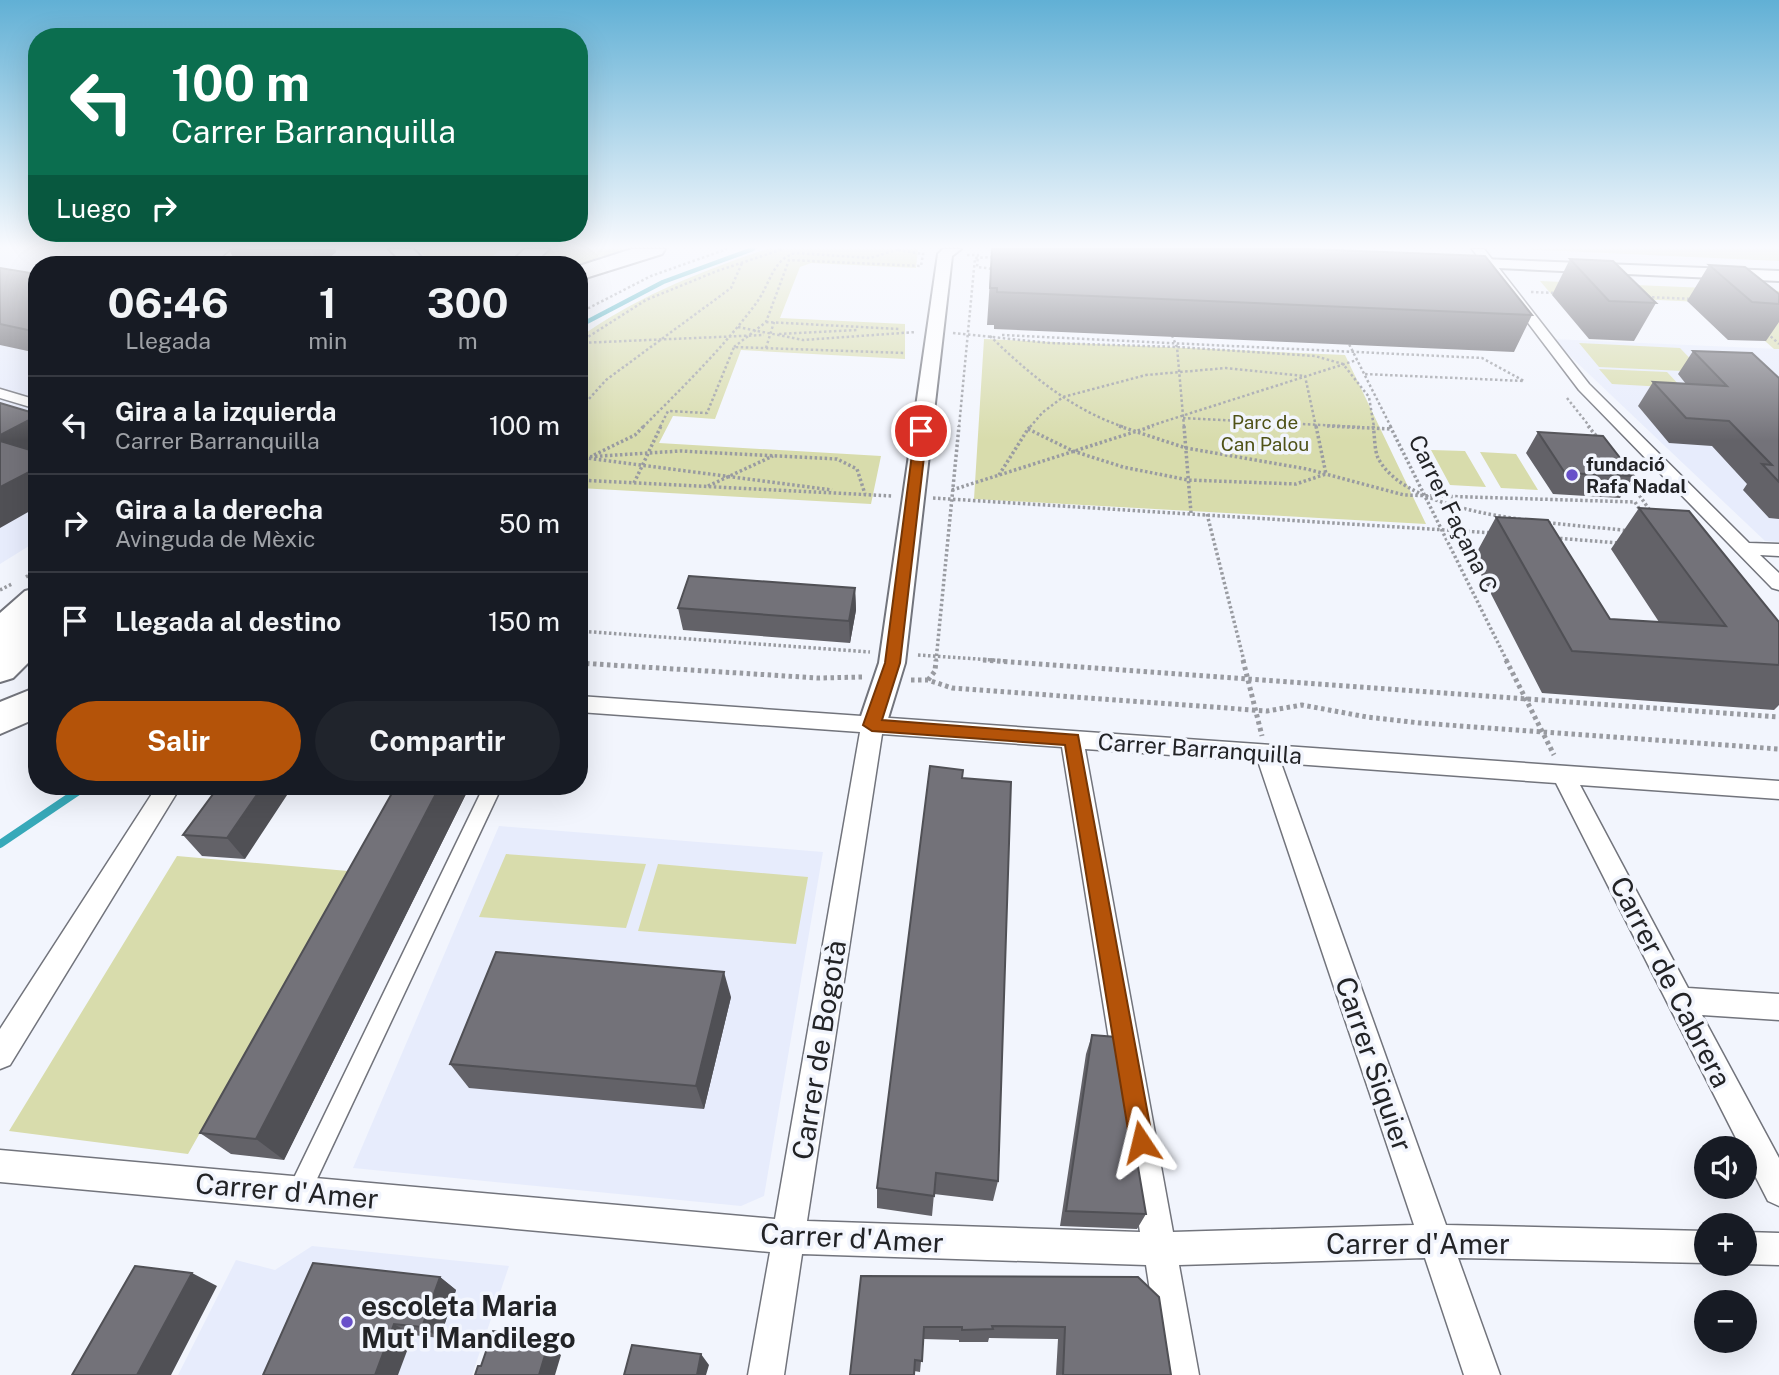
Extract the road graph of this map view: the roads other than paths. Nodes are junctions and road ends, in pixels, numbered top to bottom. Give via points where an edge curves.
1 (938, 313) edge
2 (1526, 313) edge
3 (0, 393) edge
4 (28, 402) edge
5 (1741, 548) junction
6 (1779, 550) edge
7 (1779, 584) edge
8 (28, 617) edge
9 (10, 653) edge
10 (28, 705) edge
11 (588, 705) edge
12 (0, 719) edge
13 (872, 725) junction
14 (1072, 740) junction
15 (1266, 753) junction
16 (1563, 775) junction
17 (1779, 790) edge
18 (163, 795) edge
19 (488, 795) edge
20 (1680, 1000) junction
21 (1779, 1007) edge
22 (0, 1055) edge
23 (0, 1166) edge
24 (1779, 1190) edge
25 (299, 1192) junction
26 (789, 1237) junction
27 (1435, 1241) junction
28 (1694, 1247) edge
29 (1757, 1248) edge
30 (1160, 1249) junction
31 (1779, 1249) edge
32 (766, 1375) edge
33 (1181, 1375) edge
34 (1482, 1375) edge

1 - 13 street via 893,653
2 - 5 street via 1584,387
3 - 4 street
5 - 6 street
5 - 7 street
8 - 9 highway
10 - 12 highway
11 - 13 street, Carrer Barranquilla
13 - 14 street, Carrer Barranquilla
13 - 26 street, Carrer de Bogotà
14 - 15 street, Carrer Barranquilla
14 - 30 street
15 - 16 street, Carrer Barranquilla
15 - 27 street, Carrer Siquier
16 - 17 street, Carrer Barranquilla
16 - 20 street, Carrer de Cabrera
18 - 22 street
19 - 25 street
20 - 21 street
20 - 24 street, Carrer de Cabrera
23 - 25 street, Carrer d'Amer
25 - 26 street, Carrer d'Amer
26 - 30 street, Carrer d'Amer
26 - 32 street, Carrer de Bogotà
27 - 28 street, Carrer d'Amer
27 - 30 street, Carrer d'Amer
27 - 34 street, Carrer Siquier
29 - 31 street
30 - 33 street

